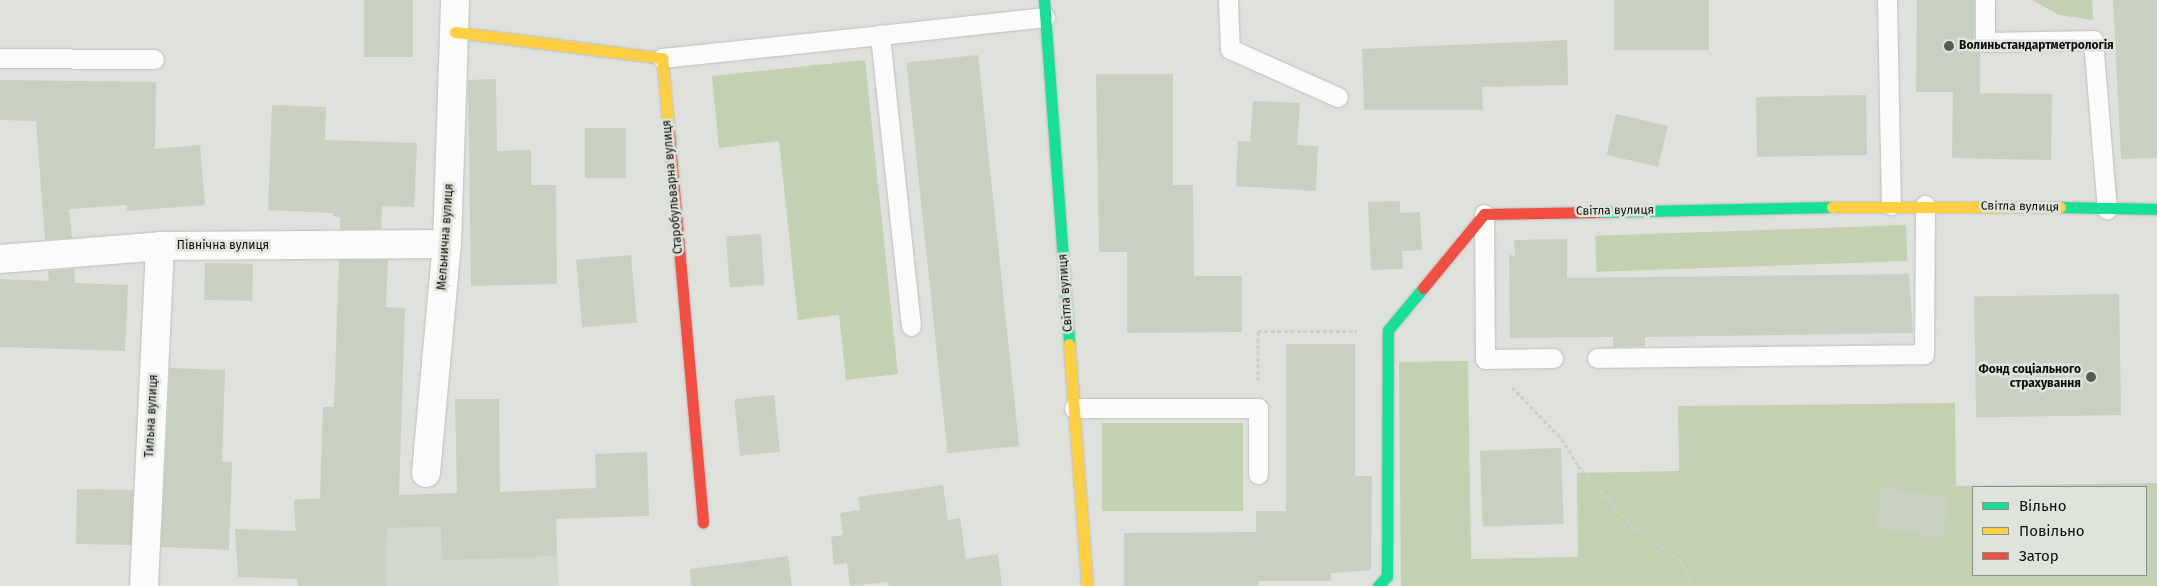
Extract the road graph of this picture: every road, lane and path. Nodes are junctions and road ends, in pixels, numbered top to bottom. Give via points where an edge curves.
1 (456, 0) edge
2 (1228, 0) edge
3 (1887, 0) edge
4 (1985, 0) edge
5 (1044, 8) edge
6 (455, 32) junction
7 (880, 36) junction
8 (0, 58) edge
9 (662, 58) junction
10 (154, 59) dead end
11 (1338, 97) dead end
12 (1891, 205) junction
13 (1925, 205) junction
14 (2108, 209) junction
15 (2157, 209) edge
16 (1484, 214) junction
17 (447, 244) junction
18 (160, 246) junction
19 (0, 258) edge
20 (911, 326) dead end
21 (1332, 331) dead end
22 (1553, 358) dead end
23 (1597, 358) dead end
24 (1485, 359) junction
25 (1074, 408) junction
26 (1258, 408) junction
27 (426, 473) dead end
28 (1258, 474) dead end
29 (703, 523) dead end
30 (144, 586) edge
31 (1087, 586) edge
32 (1378, 586) edge
33 (1694, 586) edge

1 - 6 street, Мельнична вулиця
2 - 11 lane via 1230,49
3 - 12 lane
4 - 14 lane via 1985,42 2093,40
5 - 7 lane
5 - 25 street, Світла вулиця
6 - 9 street
6 - 17 street, Мельнична вулиця
7 - 9 lane
7 - 20 lane
8 - 10 lane
9 - 29 street, Старобульварна вулиця
12 - 13 street, Світла вулиця
12 - 16 street, Світла вулиця
13 - 14 street, Світла вулиця
13 - 23 lane via 1924,354
14 - 15 street, Світла вулиця
16 - 24 lane
16 - 32 street via 1388,330 1387,576
17 - 18 street, Північна вулиця
17 - 27 street, Мельнична вулиця
18 - 19 street, Північна вулиця
18 - 30 street, Тильна вулиця
21 - 26 path via 1258,331
22 - 24 lane
24 - 33 path via 1562,439 1578,466 1630,524 1679,559
25 - 26 lane
25 - 31 street, Світла вулиця
26 - 28 lane

